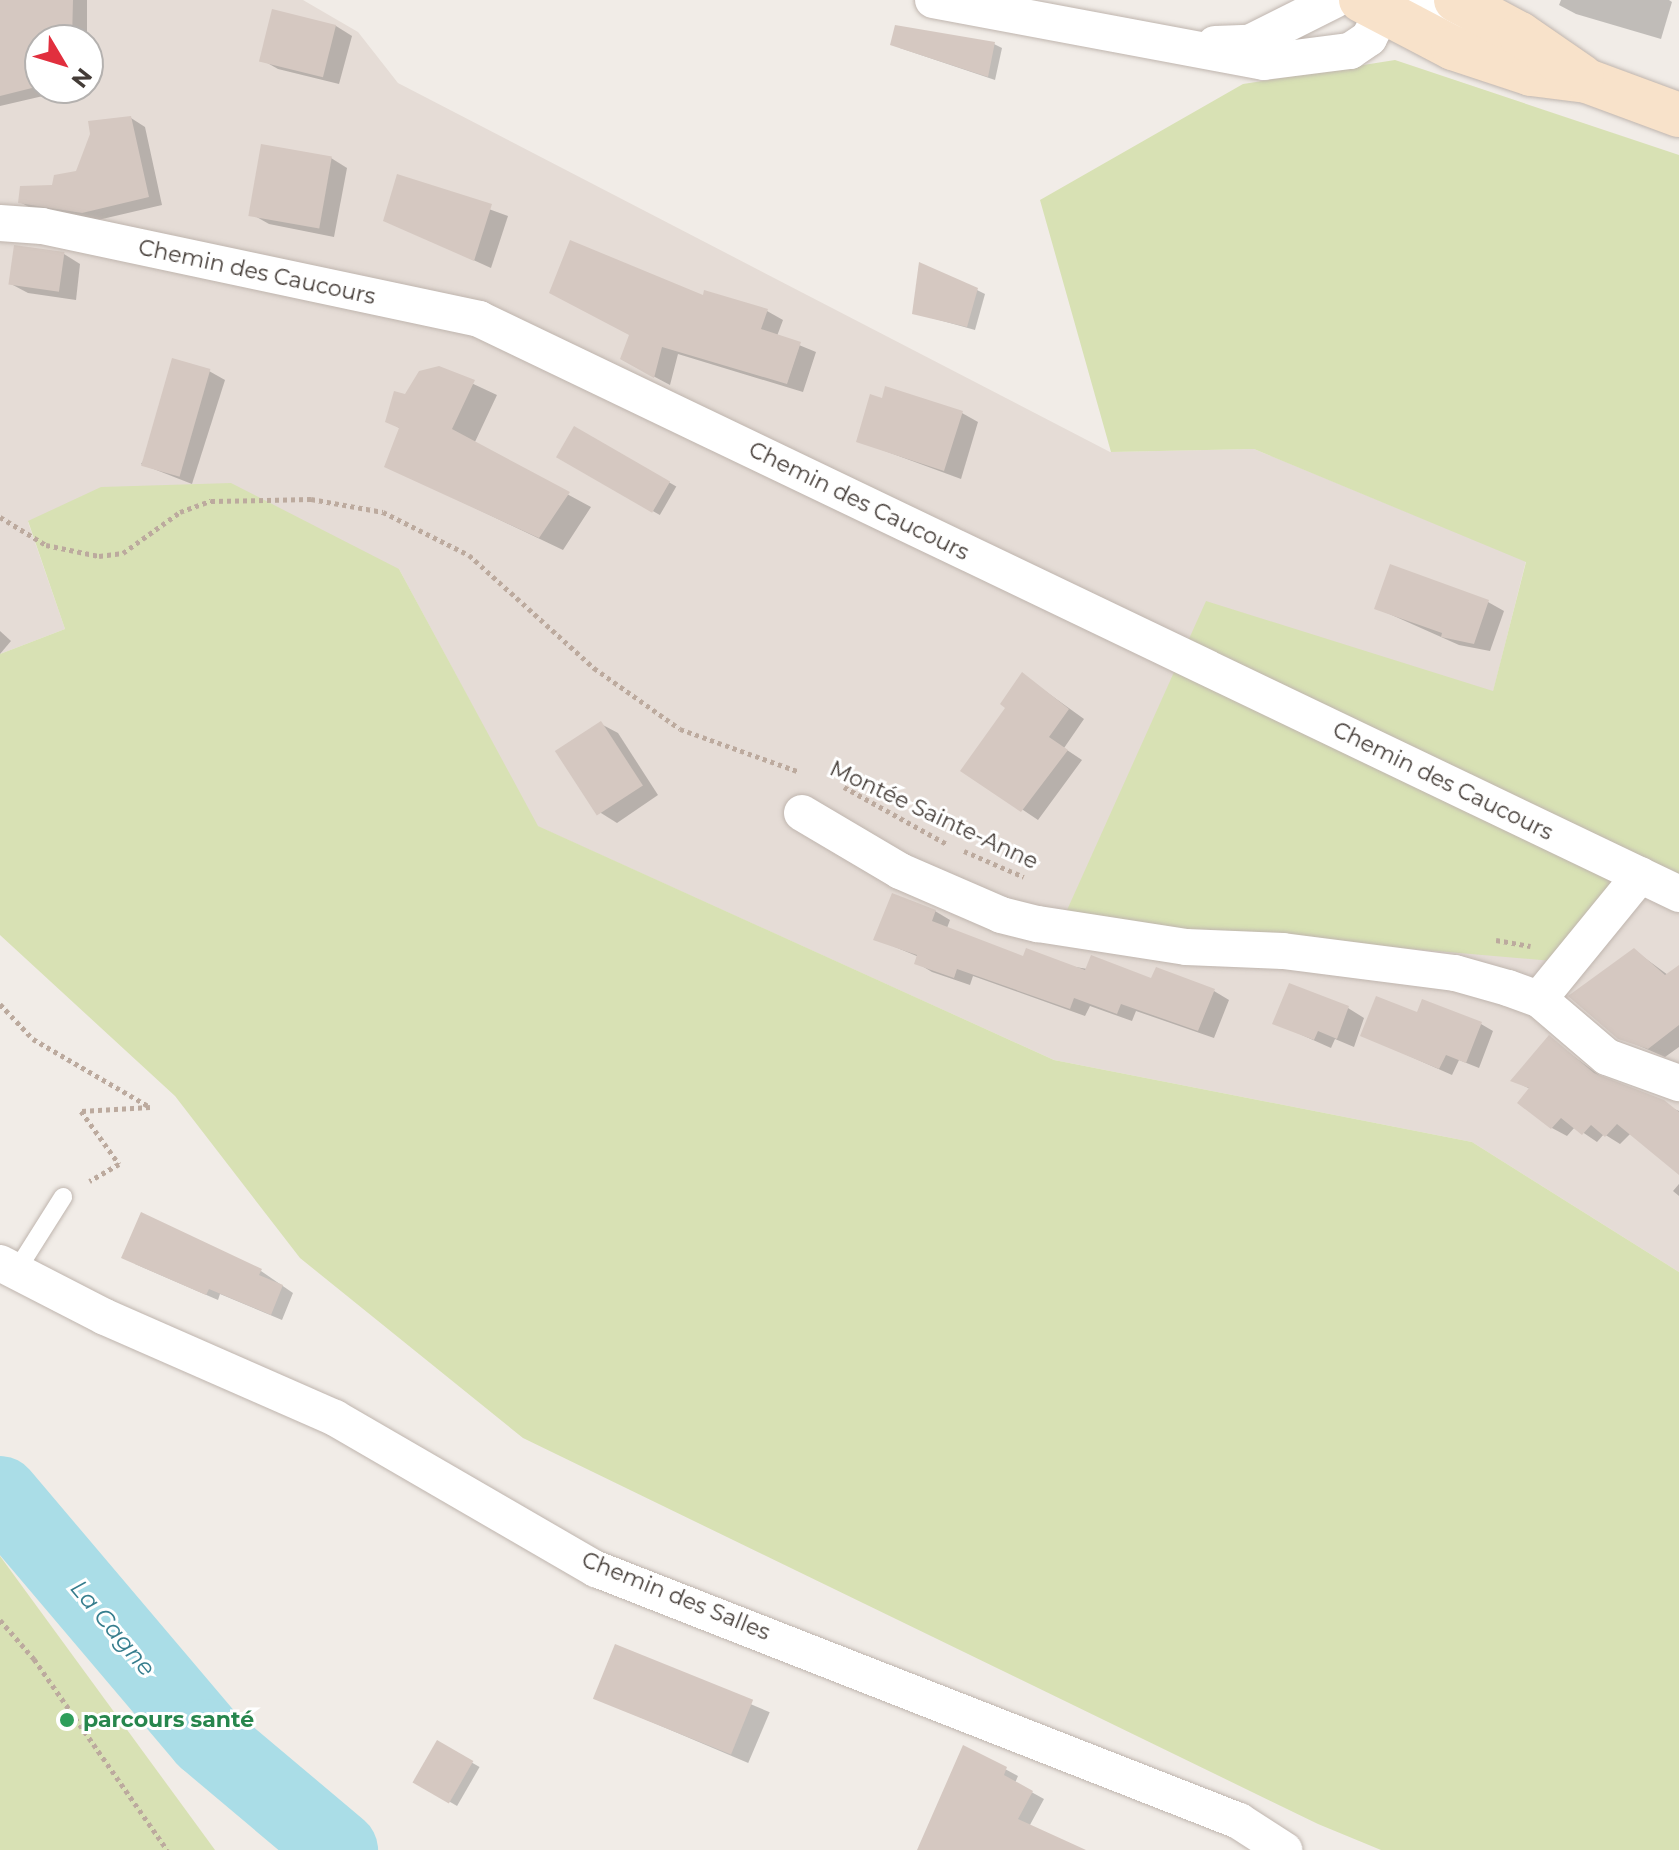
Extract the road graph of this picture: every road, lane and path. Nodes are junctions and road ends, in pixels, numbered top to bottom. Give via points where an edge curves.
1 (933, 0) edge
2 (1335, 0) edge
3 (1456, 0) edge
4 (1380, 3) edge
5 (1190, 46) junction
6 (1526, 54) junction
7 (1679, 115) edge
8 (0, 223) edge
9 (0, 517) edge
10 (809, 775) dead end
11 (838, 785) dead end
12 (802, 813) dead end
13 (1640, 875) junction
14 (1032, 880) dead end
15 (1679, 894) edge
16 (1481, 939) dead end
17 (1573, 956) junction
18 (1539, 999) junction
19 (0, 1004) edge
20 (1679, 1083) edge
21 (63, 1197) joint
22 (8, 1268) edge
23 (0, 1620) edge
24 (167, 1850) edge
25 (1284, 1850) edge

1 - 5 street
2 - 5 street via 1249,43
3 - 6 main road
4 - 5 street via 1369,38 1350,51 1264,62
4 - 6 main road via 1453,48
6 - 7 main road
8 - 13 street, Chemin des Caucours via 42,226 479,319
9 - 10 path, Montée Sainte-Anne via 46,545 99,556 123,553 180,512 211,501 311,499 383,512 469,555 594,668 680,729
11 - 14 path, Montée Sainte-Anne via 953,847
12 - 18 street via 900,871 1026,921 1143,942 1283,951 1455,973
13 - 15 street, Chemin des Caucours
13 - 17 street
16 - 17 path
17 - 18 street
18 - 20 street via 1607,1057
19 - 21 path via 33,1039 150,1107 81,1111 119,1164
21 - 22 lane
22 - 25 street, Chemin des Salles via 335,1418 596,1569 1239,1821
23 - 24 path via 34,1659

